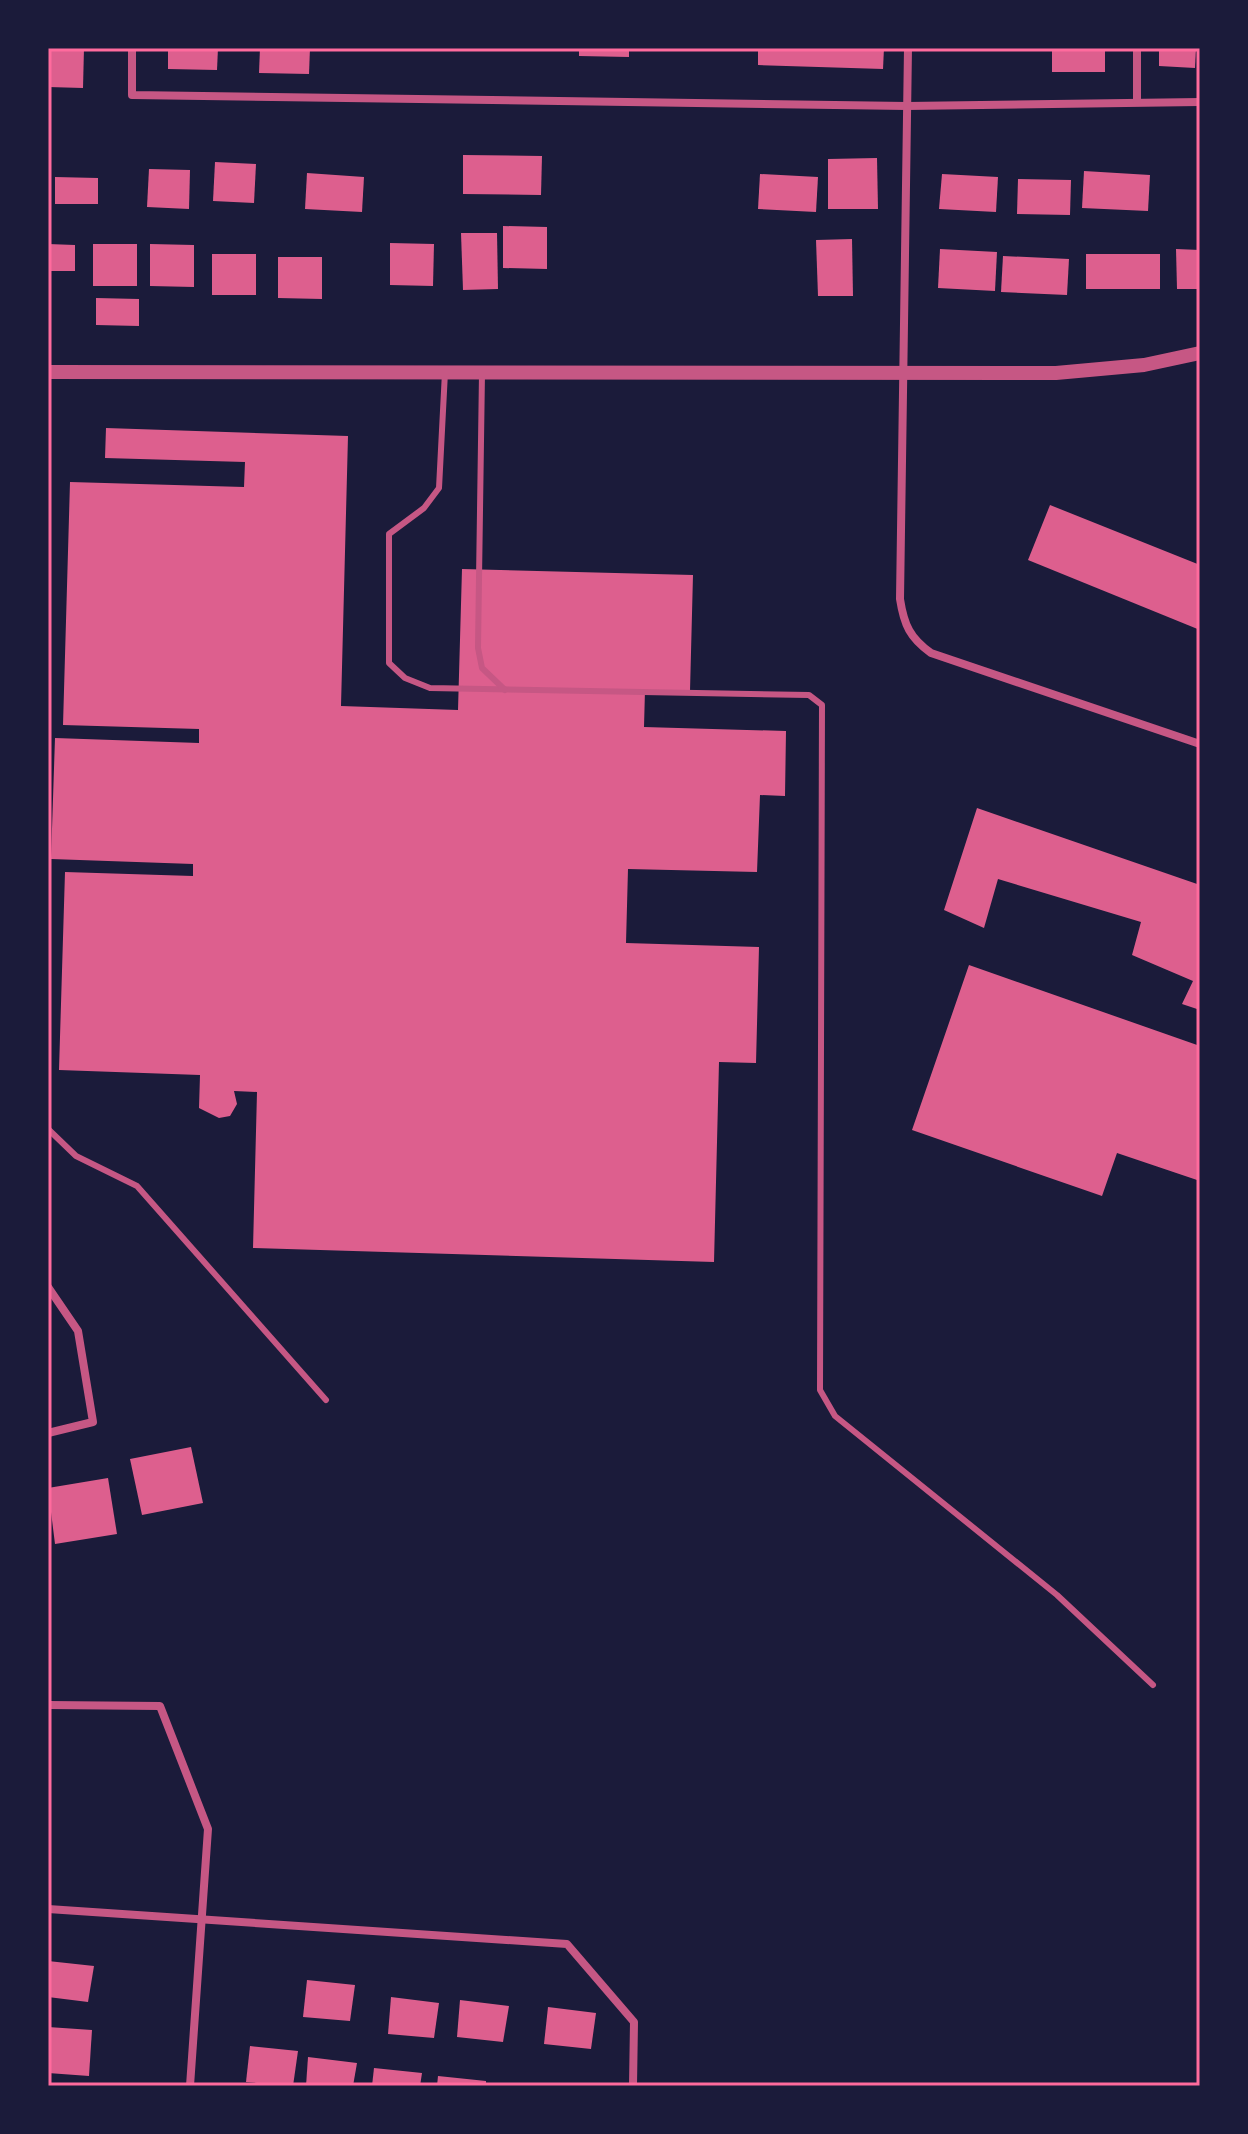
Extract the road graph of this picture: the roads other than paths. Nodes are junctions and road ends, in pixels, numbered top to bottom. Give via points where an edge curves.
1 (132, 48) edge
2 (908, 48) edge
3 (1137, 48) edge
4 (1137, 101) junction
5 (1200, 102) edge
6 (907, 106) junction
7 (1200, 353) edge
8 (902, 371) junction
9 (48, 372) edge
10 (445, 372) junction
11 (482, 373) junction
12 (505, 690) junction
13 (1200, 744) edge
14 (48, 1129) edge
15 (48, 1287) edge
16 (326, 1400) dead end
17 (48, 1433) edge
18 (1153, 1685) dead end
19 (48, 1705) edge
20 (48, 1909) edge
21 (202, 1920) junction
22 (190, 2086) edge
23 (633, 2086) edge

1 - 6 street via 132,95
2 - 6 street
3 - 4 street
4 - 5 street
4 - 6 street
6 - 8 street
7 - 8 street via 1144,365 1056,373
8 - 11 street
8 - 13 street via 900,599 904,623 915,641 931,653
9 - 10 street
10 - 11 street
10 - 12 lane via 439,488 424,508 389,534 389,663 405,678 430,688
11 - 12 lane via 478,648 482,668
12 - 18 lane via 809,695 822,705 820,1390 835,1416 1057,1595
14 - 16 lane via 76,1156 137,1186
15 - 17 street via 78,1331 93,1422
19 - 21 street via 160,1706 208,1829
20 - 21 street
21 - 22 street
21 - 23 street via 567,1944 634,2022

